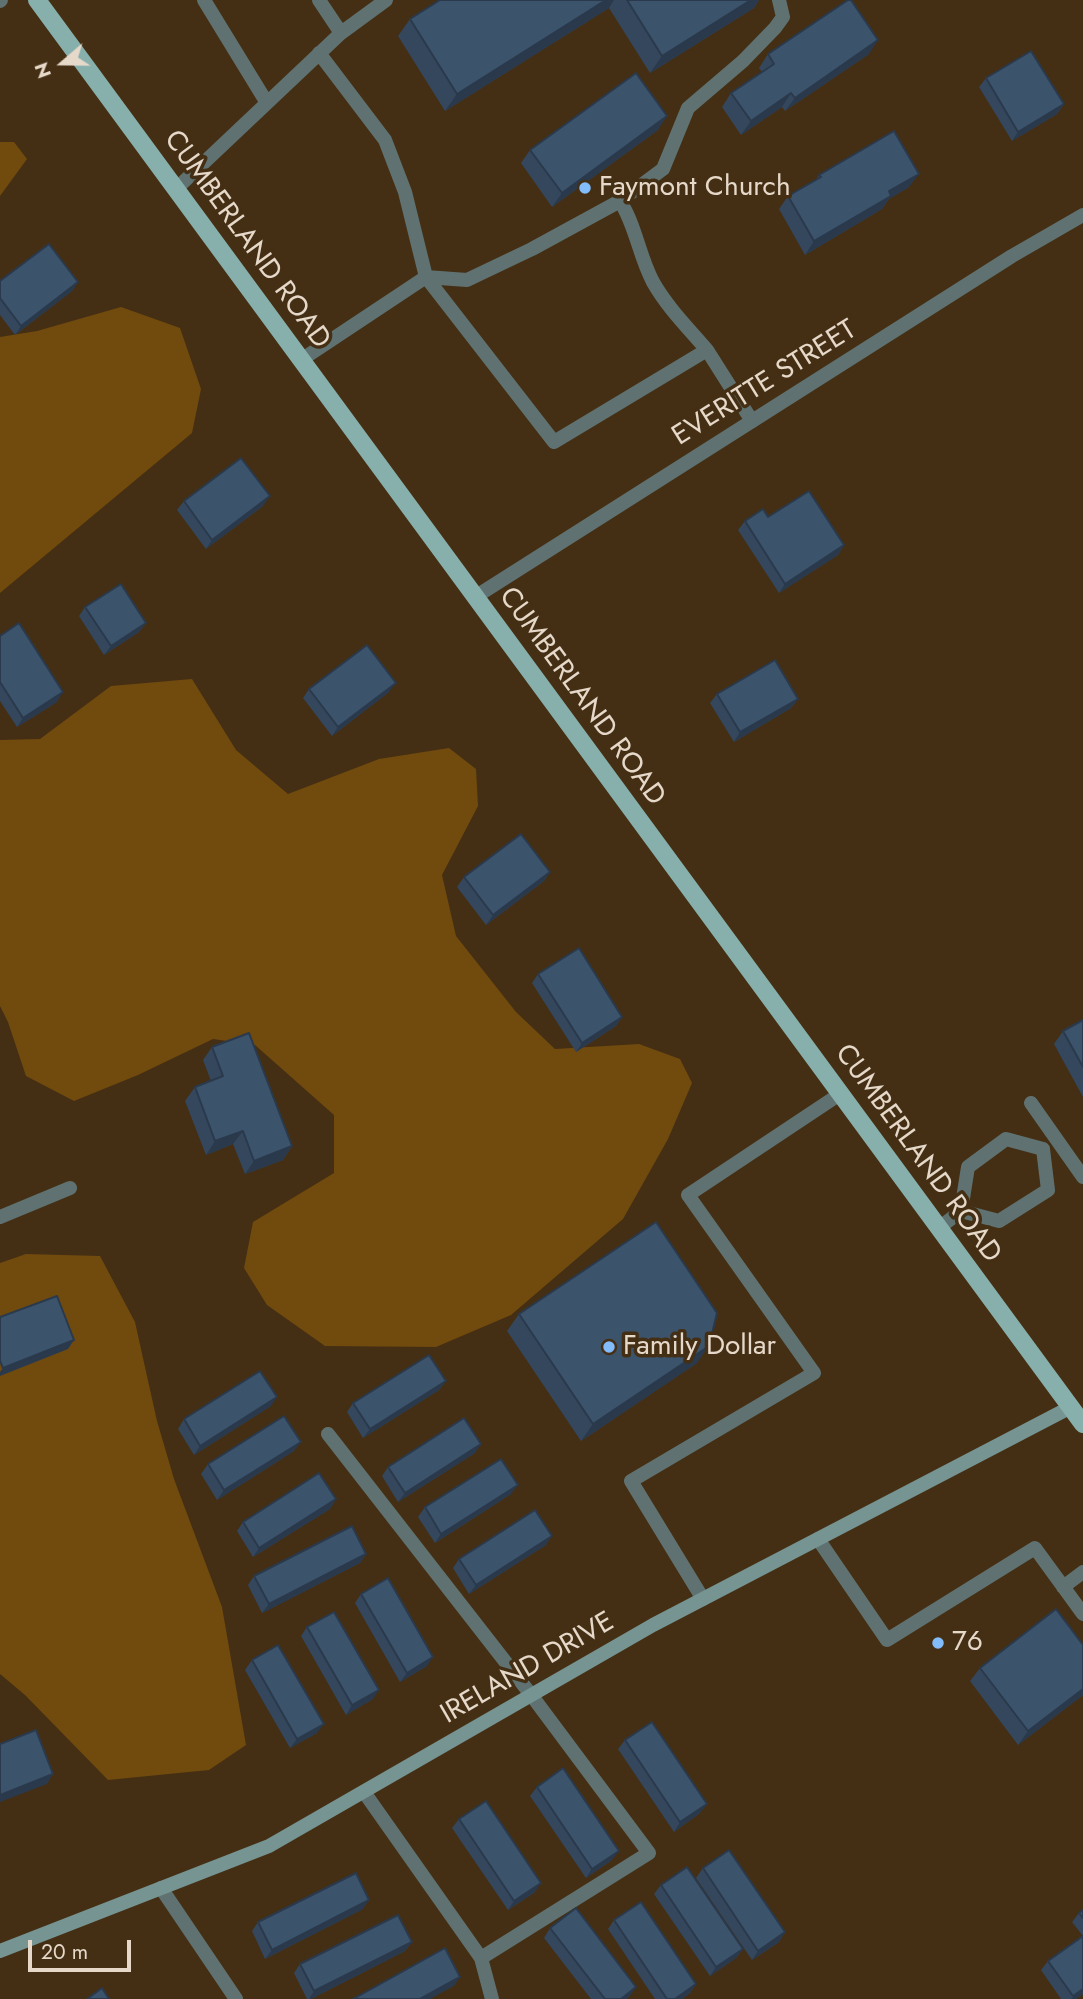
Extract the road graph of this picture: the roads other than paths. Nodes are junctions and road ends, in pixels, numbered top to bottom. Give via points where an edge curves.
1 (37, 0) edge
2 (204, 0) edge
3 (319, 0) edge
4 (779, 0) edge
5 (382, 1) edge
6 (341, 33) junction
7 (319, 53) junction
8 (267, 103) junction
9 (176, 189) junction
10 (620, 201) junction
11 (1083, 215) edge
12 (426, 277) junction
13 (707, 350) junction
14 (301, 360) junction
15 (752, 421) junction
16 (475, 597) junction
17 (840, 1094) junction
18 (1031, 1103) dead end
19 (1056, 1140) junction
20 (1044, 1149) junction
21 (1083, 1177) edge
22 (70, 1188) dead end
23 (961, 1211) junction
24 (0, 1217) edge
25 (939, 1228) junction
26 (1077, 1406) edge
27 (1083, 1424) edge
28 (328, 1434) dead end
29 (818, 1539) junction
30 (1083, 1572) edge
31 (1063, 1587) junction
32 (703, 1598) junction
33 (1083, 1614) edge
34 (532, 1696) junction
35 (364, 1792) junction
36 (161, 1888) junction
37 (0, 1951) edge
38 (481, 1958) junction
39 (236, 1999) edge
40 (492, 1999) edge

1 - 9 main road, CUMBERLAND ROAD
2 - 8 street
3 - 6 street
4 - 10 street via 783,17 775,28 688,108 663,169
5 - 6 street
6 - 7 street
7 - 8 street
7 - 12 street via 385,140 405,192
8 - 9 street
9 - 14 main road, CUMBERLAND ROAD
10 - 12 street via 467,280
10 - 13 street via 652,281
11 - 15 street, EVERITTE STREET
12 - 13 street via 554,442
12 - 14 street
13 - 15 street
14 - 16 main road, CUMBERLAND ROAD
15 - 16 street, EVERITTE STREET
16 - 17 main road, CUMBERLAND ROAD
17 - 25 main road, CUMBERLAND ROAD
17 - 32 street via 688,1195 814,1373 631,1481
18 - 19 street
19 - 20 street
19 - 21 street
20 - 23 street via 1006,1139 968,1167
20 - 23 street via 1048,1189 999,1221
22 - 24 street
23 - 25 street
25 - 26 main road, CUMBERLAND ROAD
26 - 27 main road, CUMBERLAND ROAD
26 - 29 main road, IRELAND DRIVE
28 - 34 street
29 - 31 street via 887,1640 1035,1548
29 - 32 main road, IRELAND DRIVE
30 - 31 street
31 - 33 street
32 - 34 main road, IRELAND DRIVE
34 - 35 main road, IRELAND DRIVE
34 - 38 street via 649,1853
35 - 36 main road, IRELAND DRIVE via 269,1846
35 - 38 street
36 - 37 main road, IRELAND DRIVE
36 - 39 street
38 - 40 street

